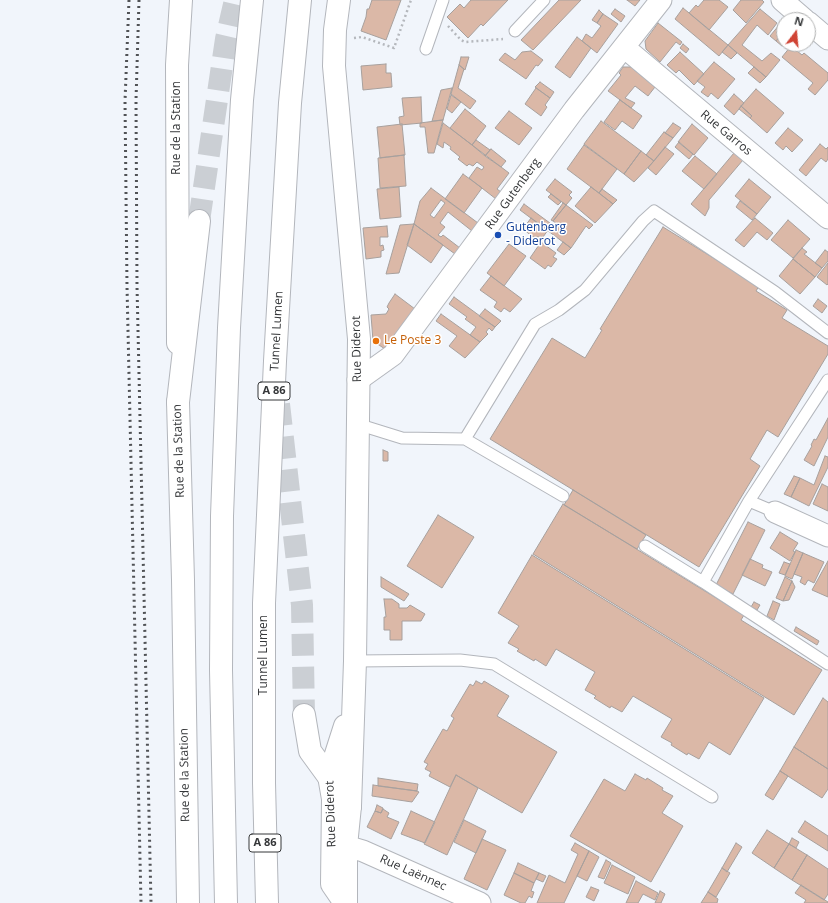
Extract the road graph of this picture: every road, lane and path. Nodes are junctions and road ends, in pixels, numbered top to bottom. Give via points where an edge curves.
1 (181, 0) edge
2 (252, 0) edge
3 (300, 0) edge
4 (339, 0) edge
5 (411, 0) edge
6 (443, 0) edge
7 (544, 0) edge
8 (661, 0) edge
9 (782, 0) edge
10 (796, 12) edge
11 (436, 19) junction
12 (816, 29) edge
13 (515, 31) joint
14 (335, 39) junction
15 (828, 39) edge
16 (624, 48) junction
17 (426, 49) dead end
18 (828, 218) edge
19 (200, 221) tunnel mouth
20 (828, 333) edge
21 (358, 380) junction
22 (828, 380) edge
23 (178, 402) junction
24 (357, 424) junction
25 (465, 439) junction
26 (563, 496) dead end
27 (750, 502) junction
28 (775, 512) joint
29 (828, 536) edge
30 (645, 546) dead end
31 (703, 582) junction
32 (355, 662) junction
33 (828, 664) edge
34 (354, 700) junction
35 (304, 715) tunnel mouth
36 (329, 776) junction
37 (712, 797) dead end
38 (350, 806) junction
39 (346, 846) junction
40 (188, 903) edge
41 (226, 903) edge
42 (266, 903) edge
43 (346, 903) edge
44 (480, 903) edge

1 - 23 main road, Rue de la Station via 177,96
2 - 41 main road via 242,100 229,328 222,516 221,670
3 - 42 main road, Tunnel Lumen / A 86 via 290,102 264,602
4 - 14 main road, Rue Diderot
5 - 14 path via 394,48 362,37
6 - 11 lane
7 - 13 lane
8 - 16 street, Rue Gutenberg
9 - 10 street
11 - 13 path via 444,22 465,42 503,39
11 - 17 lane
12 - 15 street
14 - 21 main road, Rue Diderot via 334,66 359,339
16 - 18 street, Rue Garros
16 - 21 street, Rue Gutenberg via 574,110 394,355
19 - 23 main road
20 - 25 lane via 775,292 654,211 585,290 535,324
21 - 24 main road, Rue Diderot
22 - 27 lane
23 - 40 main road, Rue de la Station
24 - 25 lane via 402,438
24 - 32 main road, Rue Diderot
25 - 26 lane
27 - 28 lane
27 - 31 lane
28 - 29 street
30 - 31 lane
31 - 33 lane
32 - 34 main road, Rue Diderot
32 - 37 lane via 460,660 494,664
34 - 36 main road, Rue Diderot
34 - 38 main road, Rue Diderot
35 - 36 main road via 310,751
36 - 38 main road
36 - 43 main road, Rue Diderot via 333,799 332,884
38 - 39 main road, Rue Diderot
39 - 43 main road, Rue Diderot
39 - 44 street, Rue Laënnec via 363,851

